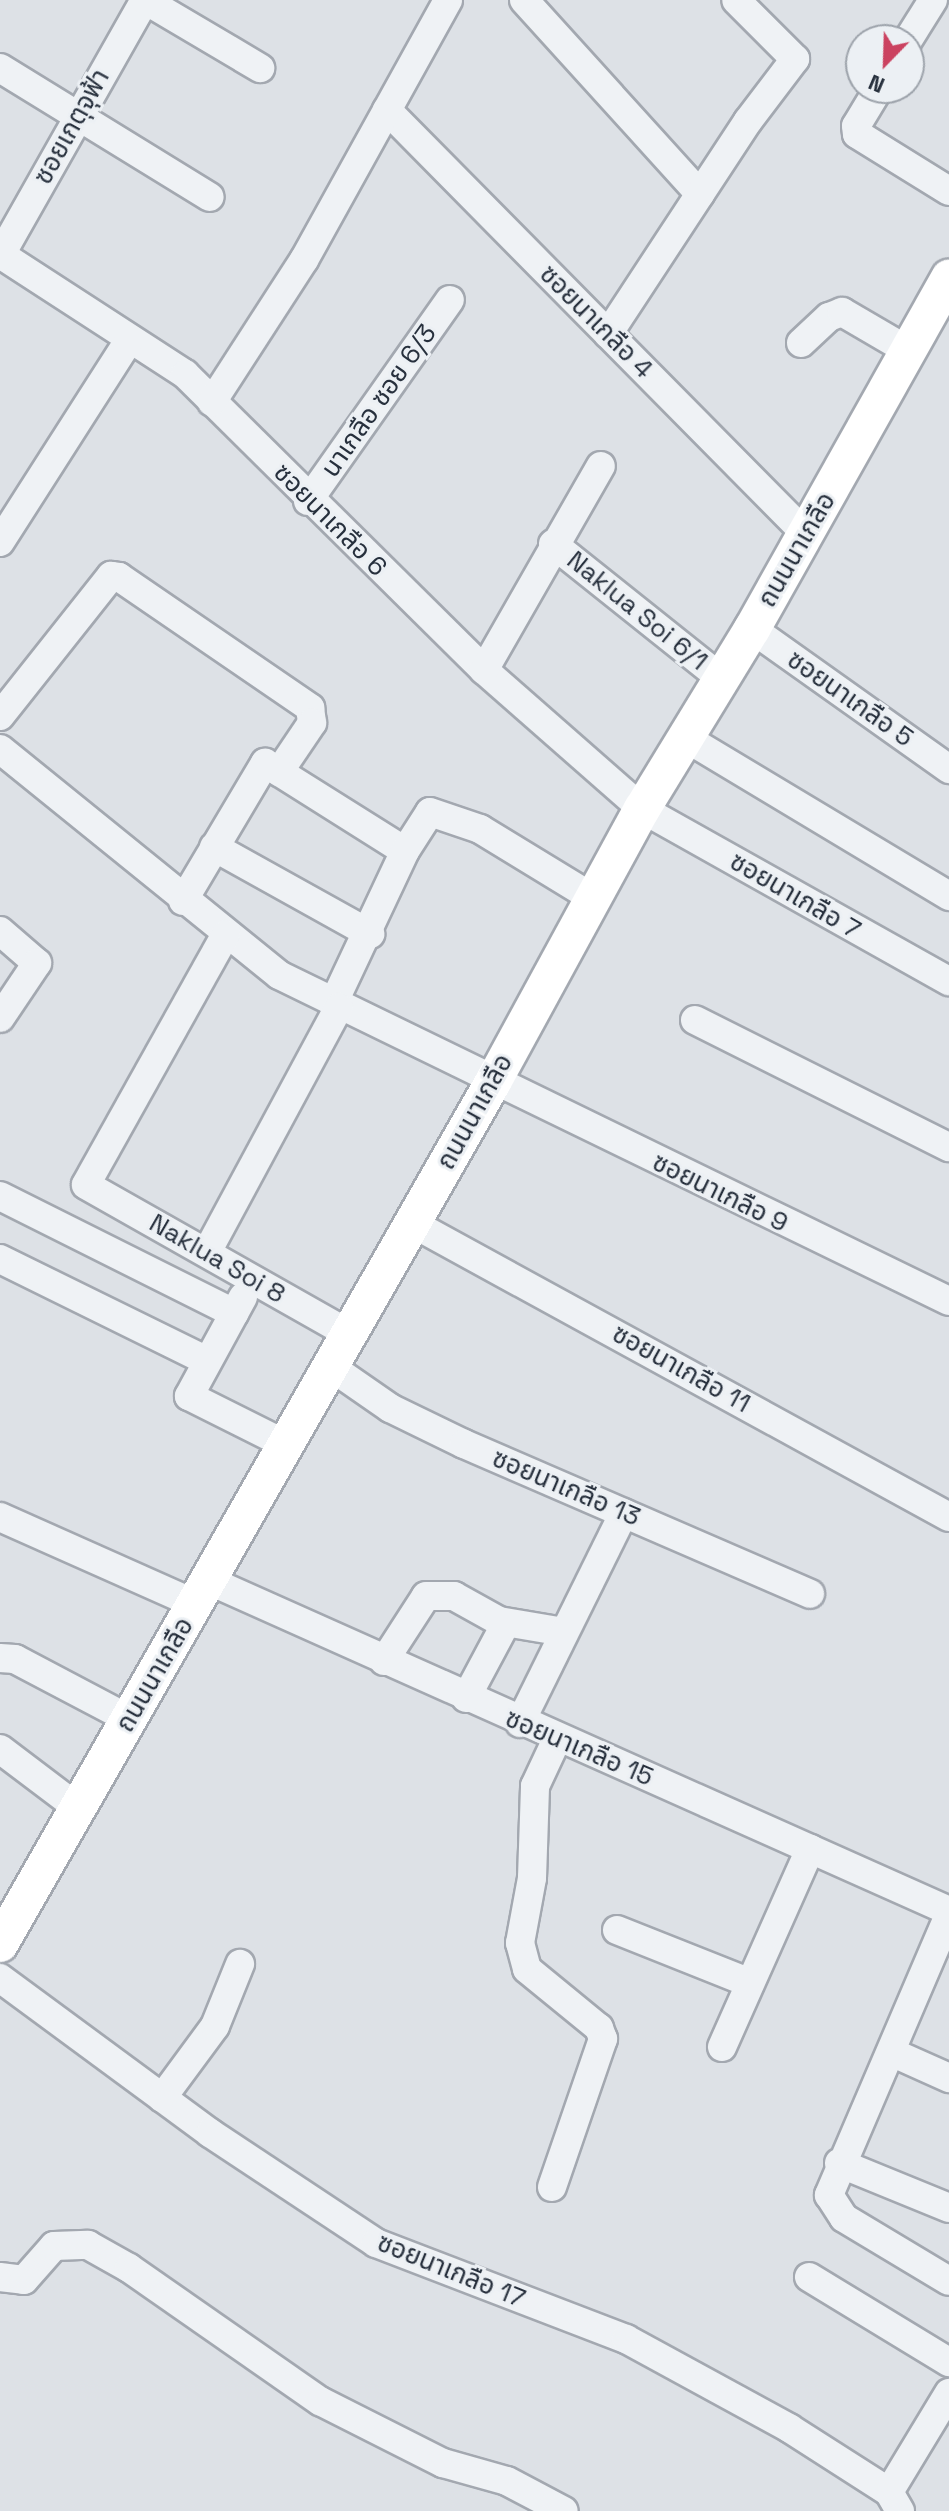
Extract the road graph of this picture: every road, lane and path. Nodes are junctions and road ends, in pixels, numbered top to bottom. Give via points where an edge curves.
1 (145, 0) edge
2 (448, 0) edge
3 (524, 0) edge
4 (736, 0) edge
5 (933, 0) edge
6 (918, 24) edge
7 (0, 68) edge
8 (260, 68) dead end
9 (869, 104) edge
10 (387, 110) junction
11 (79, 114) junction
12 (949, 191) edge
13 (700, 194) junction
14 (210, 197) dead end
15 (0, 255) edge
16 (949, 278) edge
17 (450, 300) dead end
18 (608, 334) junction
19 (130, 339) junction
20 (801, 343) dead end
21 (909, 351) junction
22 (212, 402) junction
23 (601, 466) dead end
24 (308, 501) junction
25 (806, 534) junction
26 (0, 542) edge
27 (553, 544) junction
28 (752, 629) junction
29 (484, 670) junction
30 (722, 679) junction
31 (0, 716) edge
32 (686, 738) junction
33 (0, 749) edge
34 (949, 769) edge
35 (279, 772) junction
36 (642, 809) junction
37 (214, 847) junction
38 (405, 851) junction
39 (949, 896) edge
40 (593, 898) junction
41 (183, 901) junction
42 (0, 931) edge
43 (226, 934) junction
44 (370, 934) junction
45 (948, 977) edge
46 (336, 1005) junction
47 (0, 1018) edge
48 (695, 1020) dead end
49 (493, 1082) junction
50 (949, 1147) edge
51 (0, 1196) edge
52 (412, 1223) junction
53 (207, 1252) junction
54 (0, 1259) edge
55 (253, 1280) junction
56 (949, 1301) edge
57 (234, 1313) junction
58 (349, 1334) junction
59 (205, 1360) junction
60 (331, 1367) junction
61 (287, 1445) junction
62 (624, 1513) junction
63 (0, 1517) edge
64 (949, 1517) edge
65 (202, 1592) junction
66 (810, 1594) dead end
67 (506, 1623) junction
68 (564, 1632) junction
69 (0, 1658) edge
70 (384, 1661) junction
71 (466, 1698) junction
72 (129, 1719) junction
73 (520, 1723) junction
74 (557, 1739) junction
75 (0, 1749) edge
76 (78, 1808) junction
77 (810, 1849) junction
78 (949, 1913) edge
79 (617, 1930) dead end
80 (0, 1944) edge
81 (240, 1964) dead end
82 (0, 1978) edge
83 (750, 1983) junction
84 (722, 2047) dead end
85 (891, 2052) junction
86 (949, 2078) edge
87 (162, 2098) junction
88 (839, 2163) junction
89 (552, 2187) dead end
90 (949, 2208) edge
91 (0, 2277) edge
92 (809, 2277) dead end
93 (949, 2281) edge
94 (949, 2362) edge
95 (947, 2403) edge
96 (894, 2502) edge
97 (564, 2511) edge

1 - 8 street
1 - 11 street, ซอยเกตุจุฟ้า
2 - 10 street
3 - 13 street
4 - 13 street via 795,59
5 - 6 street
7 - 11 street
9 - 12 street via 857,134
10 - 18 street, ซอยนาเกลือ 4
10 - 22 street via 304,260
11 - 14 street
11 - 15 street, ซอยเกตุจุฟ้า
13 - 18 street
15 - 19 street, ซอยนาเกลือ 6
16 - 21 main road, ถนนนาเกลือ
17 - 24 street, นาเกลือ ซอย 6/3
18 - 25 street, ซอยนาเกลือ 4
19 - 22 street, ซอยนาเกลือ 6 via 185,374
19 - 26 street
20 - 21 street via 842,312
21 - 25 main road, ถนนนาเกลือ
22 - 24 street, ซอยนาเกลือ 6
23 - 27 street
24 - 29 street, ซอยนาเกลือ 6
25 - 28 main road, ถนนนาเกลือ
27 - 29 street
27 - 30 street, Naklua Soi 6/1
28 - 30 main road, ถนนนาเกลือ
28 - 34 street, ซอยนาเกลือ 5
29 - 36 street, ซอยนาเกลือ 6
30 - 32 main road, ถนนนาเกลือ
31 - 35 street via 111,576 119,577 310,708 312,723
32 - 36 main road, ถนนนาเกลือ
32 - 39 street
33 - 41 street, ซอยนาเกลือ 9
35 - 37 street via 265,763
35 - 38 street
36 - 40 main road, ถนนนาเกลือ
36 - 45 street, ซอยนาเกลือ 7
37 - 41 street
37 - 44 street
38 - 40 street via 430,812 480,829
38 - 44 street
40 - 49 main road, ถนนนาเกลือ
41 - 43 street, ซอยนาเกลือ 9
42 - 47 street via 37,963
43 - 46 street, ซอยนาเกลือ 9 via 279,975
43 - 53 street, Naklua Soi 8 via 86,1185
44 - 46 street
46 - 49 street, ซอยนาเกลือ 9
46 - 53 street
48 - 50 street
49 - 52 main road, ถนนนาเกลือ
49 - 56 street, ซอยนาเกลือ 9
51 - 57 street
52 - 58 main road, ถนนนาเกลือ
52 - 64 street, ซอยนาเกลือ 11
53 - 55 street, Naklua Soi 8
54 - 59 street
55 - 57 street
55 - 58 street, Naklua Soi 8
57 - 59 street
58 - 60 main road, ถนนนาเกลือ
59 - 61 street via 190,1386 193,1401
60 - 61 main road, ถนนนาเกลือ
60 - 62 street, ซอยนาเกลือ 13 via 390,1408
61 - 65 main road, ถนนนาเกลือ
62 - 66 street, ซอยนาเกลือ 13
62 - 68 street
63 - 65 street, ซอยนาเกลือ 15
65 - 70 street, ซอยนาเกลือ 15
65 - 72 main road, ถนนนาเกลือ
67 - 68 street
67 - 70 street via 454,1596 426,1596
67 - 71 street
68 - 73 street
69 - 72 street via 15,1659
70 - 71 street, ซอยนาเกลือ 15
71 - 73 street, ซอยนาเกลือ 15
72 - 76 main road, ถนนนาเกลือ
73 - 74 street, ซอยนาเกลือ 15
74 - 77 street, ซอยนาเกลือ 15
74 - 89 street via 535,1786 532,1878 520,1943 527,1969 599,2028 603,2039
75 - 76 street
76 - 80 main road, ถนนนาเกลือ
77 - 78 street, ซอยนาเกลือ 15
77 - 83 street
78 - 85 street
79 - 83 street
81 - 87 street via 215,2026
82 - 87 street, ซอยนาเกลือ 17
83 - 84 street
85 - 86 street
85 - 88 street
87 - 96 street, ซอยนาเกลือ 17 via 376,2243 626,2339 764,2414
88 - 90 street
88 - 93 street via 829,2195 834,2207
91 - 97 street via 24,2280 54,2246 88,2245 320,2401 407,2446 507,2481
92 - 94 street
95 - 96 street

